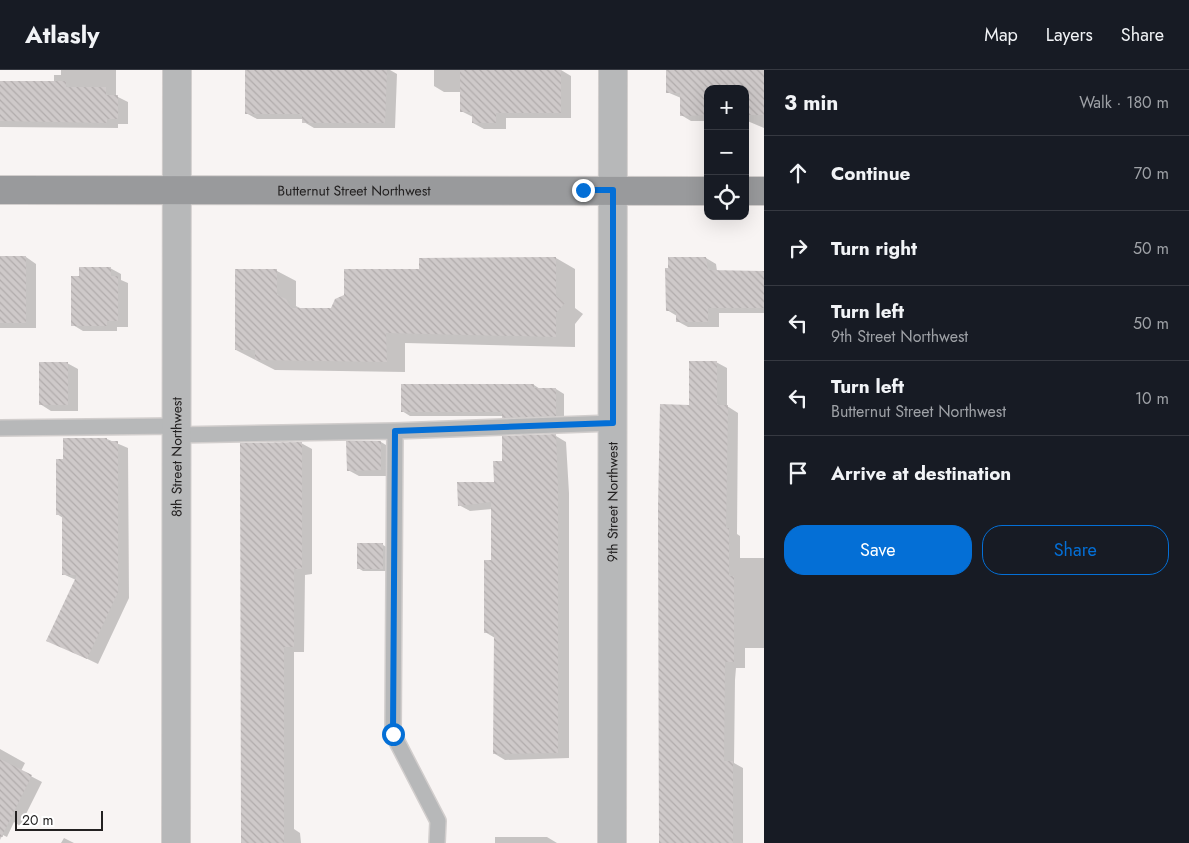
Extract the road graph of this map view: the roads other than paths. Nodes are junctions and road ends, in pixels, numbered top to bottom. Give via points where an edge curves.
1 (177, 70) edge
2 (613, 70) edge
3 (0, 190) edge
4 (613, 190) junction
5 (179, 191) junction
6 (704, 191) edge
7 (749, 191) edge
8 (764, 191) edge
9 (613, 423) junction
10 (0, 428) edge
11 (176, 430) junction
12 (395, 431) junction
13 (176, 843) edge
14 (438, 843) edge
15 (612, 843) edge

1 - 5 street, 8th Street Northwest
2 - 4 street, 9th Street Northwest
3 - 5 street, Butternut Street Northwest
4 - 5 street, Butternut Street Northwest
4 - 6 street, Butternut Street Northwest
4 - 9 street, 9th Street Northwest
5 - 11 street, 8th Street Northwest
7 - 8 street
9 - 12 lane
9 - 15 street, 9th Street Northwest
10 - 11 lane
11 - 12 lane
11 - 13 street, 8th Street Northwest
12 - 14 lane via 393,734 438,822

